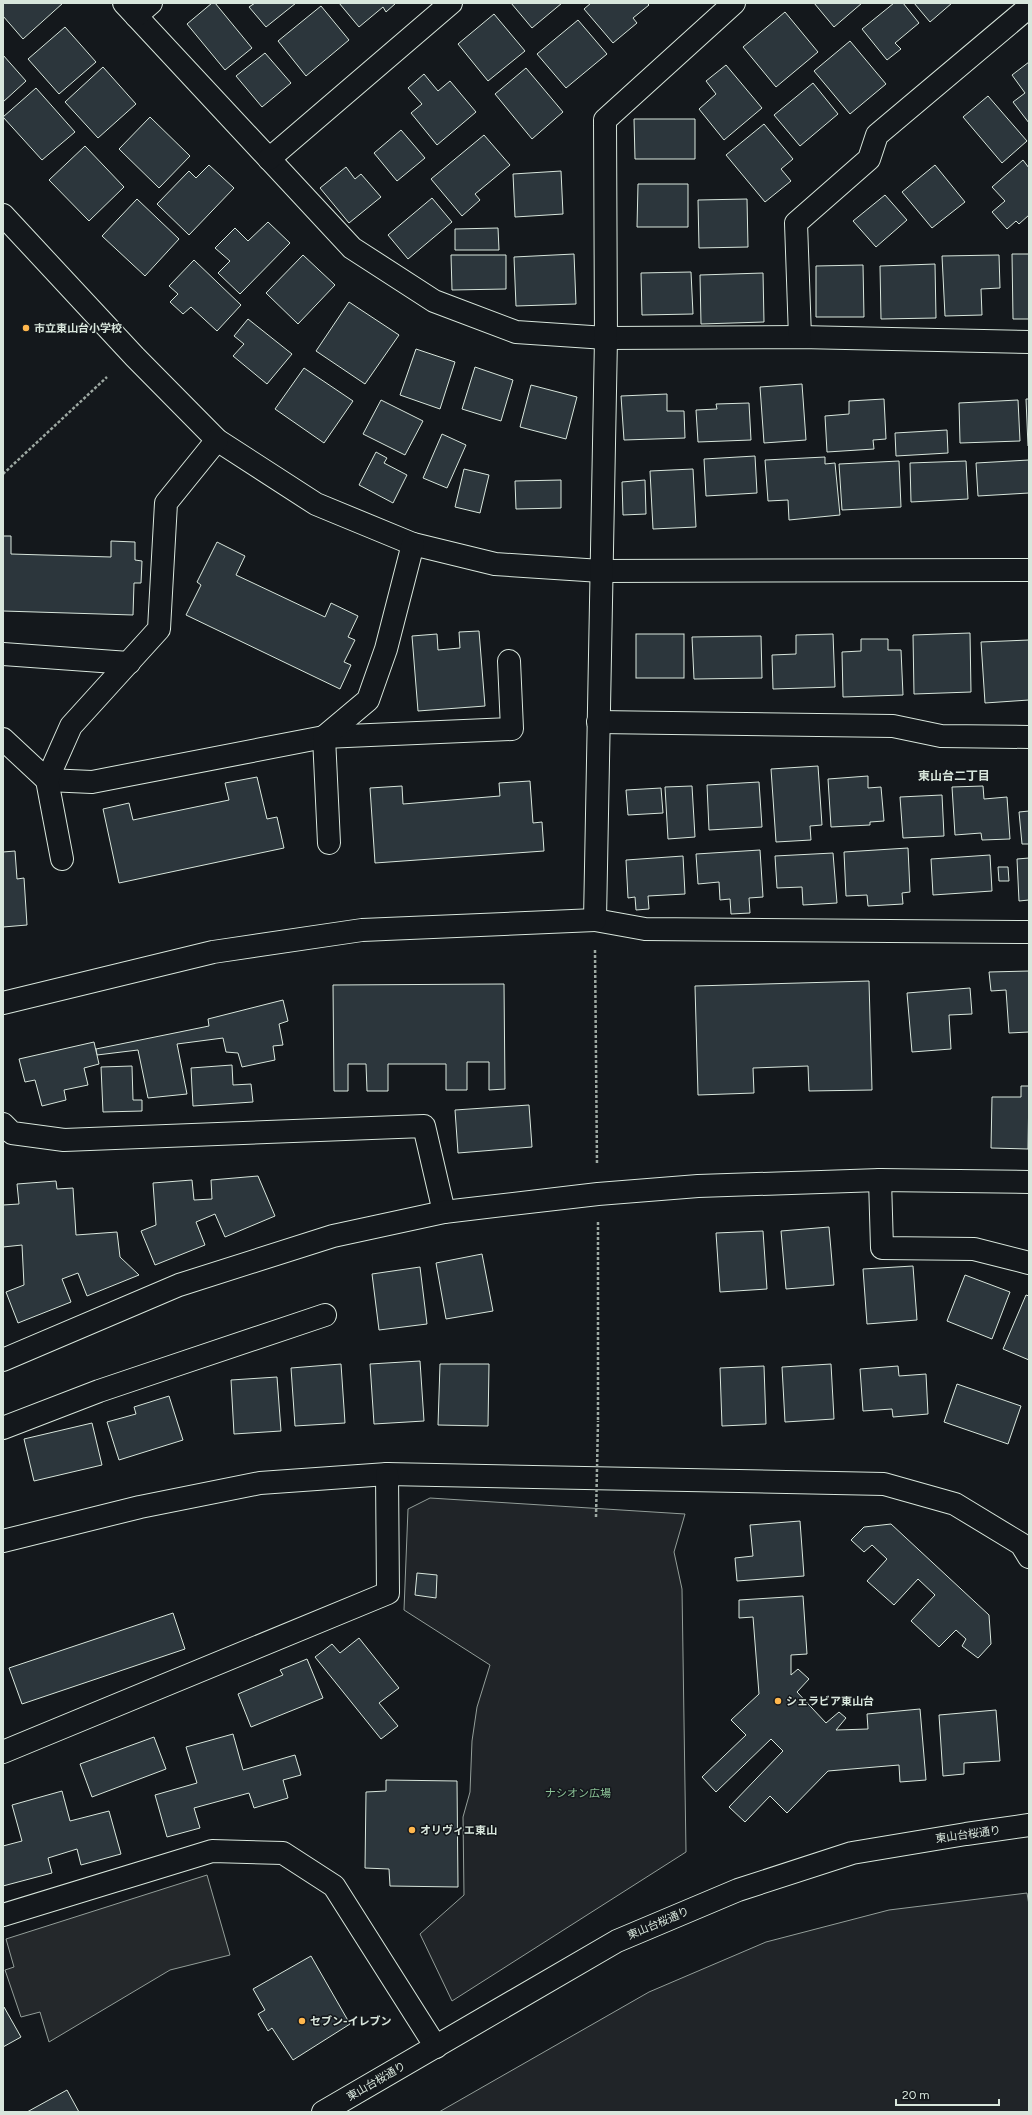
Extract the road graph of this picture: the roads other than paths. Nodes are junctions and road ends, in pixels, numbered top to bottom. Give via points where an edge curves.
1 (451, 3) edge
2 (734, 3) edge
3 (137, 7) edge
4 (1029, 7) edge
5 (269, 159) junction
6 (3, 215) edge
7 (800, 337) junction
8 (606, 338) junction
9 (1029, 342) edge
10 (217, 440) junction
11 (413, 544) junction
12 (1029, 570) edge
13 (601, 571) junction
14 (3, 654) edge
15 (509, 661) dead end
16 (129, 663) junction
17 (598, 722) junction
18 (324, 737) junction
19 (1029, 737) edge
20 (3, 739) edge
21 (47, 780) junction
22 (329, 843) dead end
23 (62, 859) dead end
24 (595, 920) junction
25 (1029, 932) edge
26 (3, 1003) edge
27 (3, 1124) edge
28 (880, 1180) junction
29 (1029, 1182) edge
30 (444, 1212) junction
31 (1029, 1263) edge
32 (325, 1315) dead end
33 (3, 1360) edge
34 (3, 1428) edge
35 (388, 1474) junction
36 (3, 1541) edge
37 (1029, 1557) edge
38 (3, 1752) edge
39 (1029, 1826) edge
40 (3, 1915) edge
41 (436, 2047) junction
42 (323, 2112) edge

1 - 5 street
2 - 8 street via 605,120
3 - 5 street
4 - 7 street via 877,134 869,159 796,223
5 - 8 street via 352,248 434,301 516,332
6 - 10 street via 135,357
7 - 8 street
7 - 9 street
8 - 13 street
10 - 11 street via 316,504
10 - 16 street via 166,503 159,628
11 - 13 street via 494,564
11 - 18 street via 386,649 368,700
12 - 13 street
13 - 17 street
14 - 16 street
15 - 18 street via 512,729
16 - 21 street via 71,726
17 - 19 street via 894,726 941,736
17 - 24 street
18 - 21 street via 92,782
18 - 22 street
20 - 21 street
21 - 23 street
24 - 25 street via 646,929
24 - 26 street via 354,931 213,952
27 - 30 street via 12,1133 64,1140 424,1126
28 - 29 street
28 - 30 street via 698,1186 598,1194
28 - 31 street via 882,1248 974,1249
30 - 33 street via 333,1236 179,1285
32 - 34 street via 99,1391
35 - 36 street via 260,1483 140,1507
35 - 37 street via 884,1484 955,1504 1021,1544
35 - 38 street via 388,1593
39 - 41 street, 東山台桜通り via 852,1853 738,1890 617,1941
40 - 41 street via 212,1851 283,1853 334,1886
41 - 42 street, 東山台桜通り

